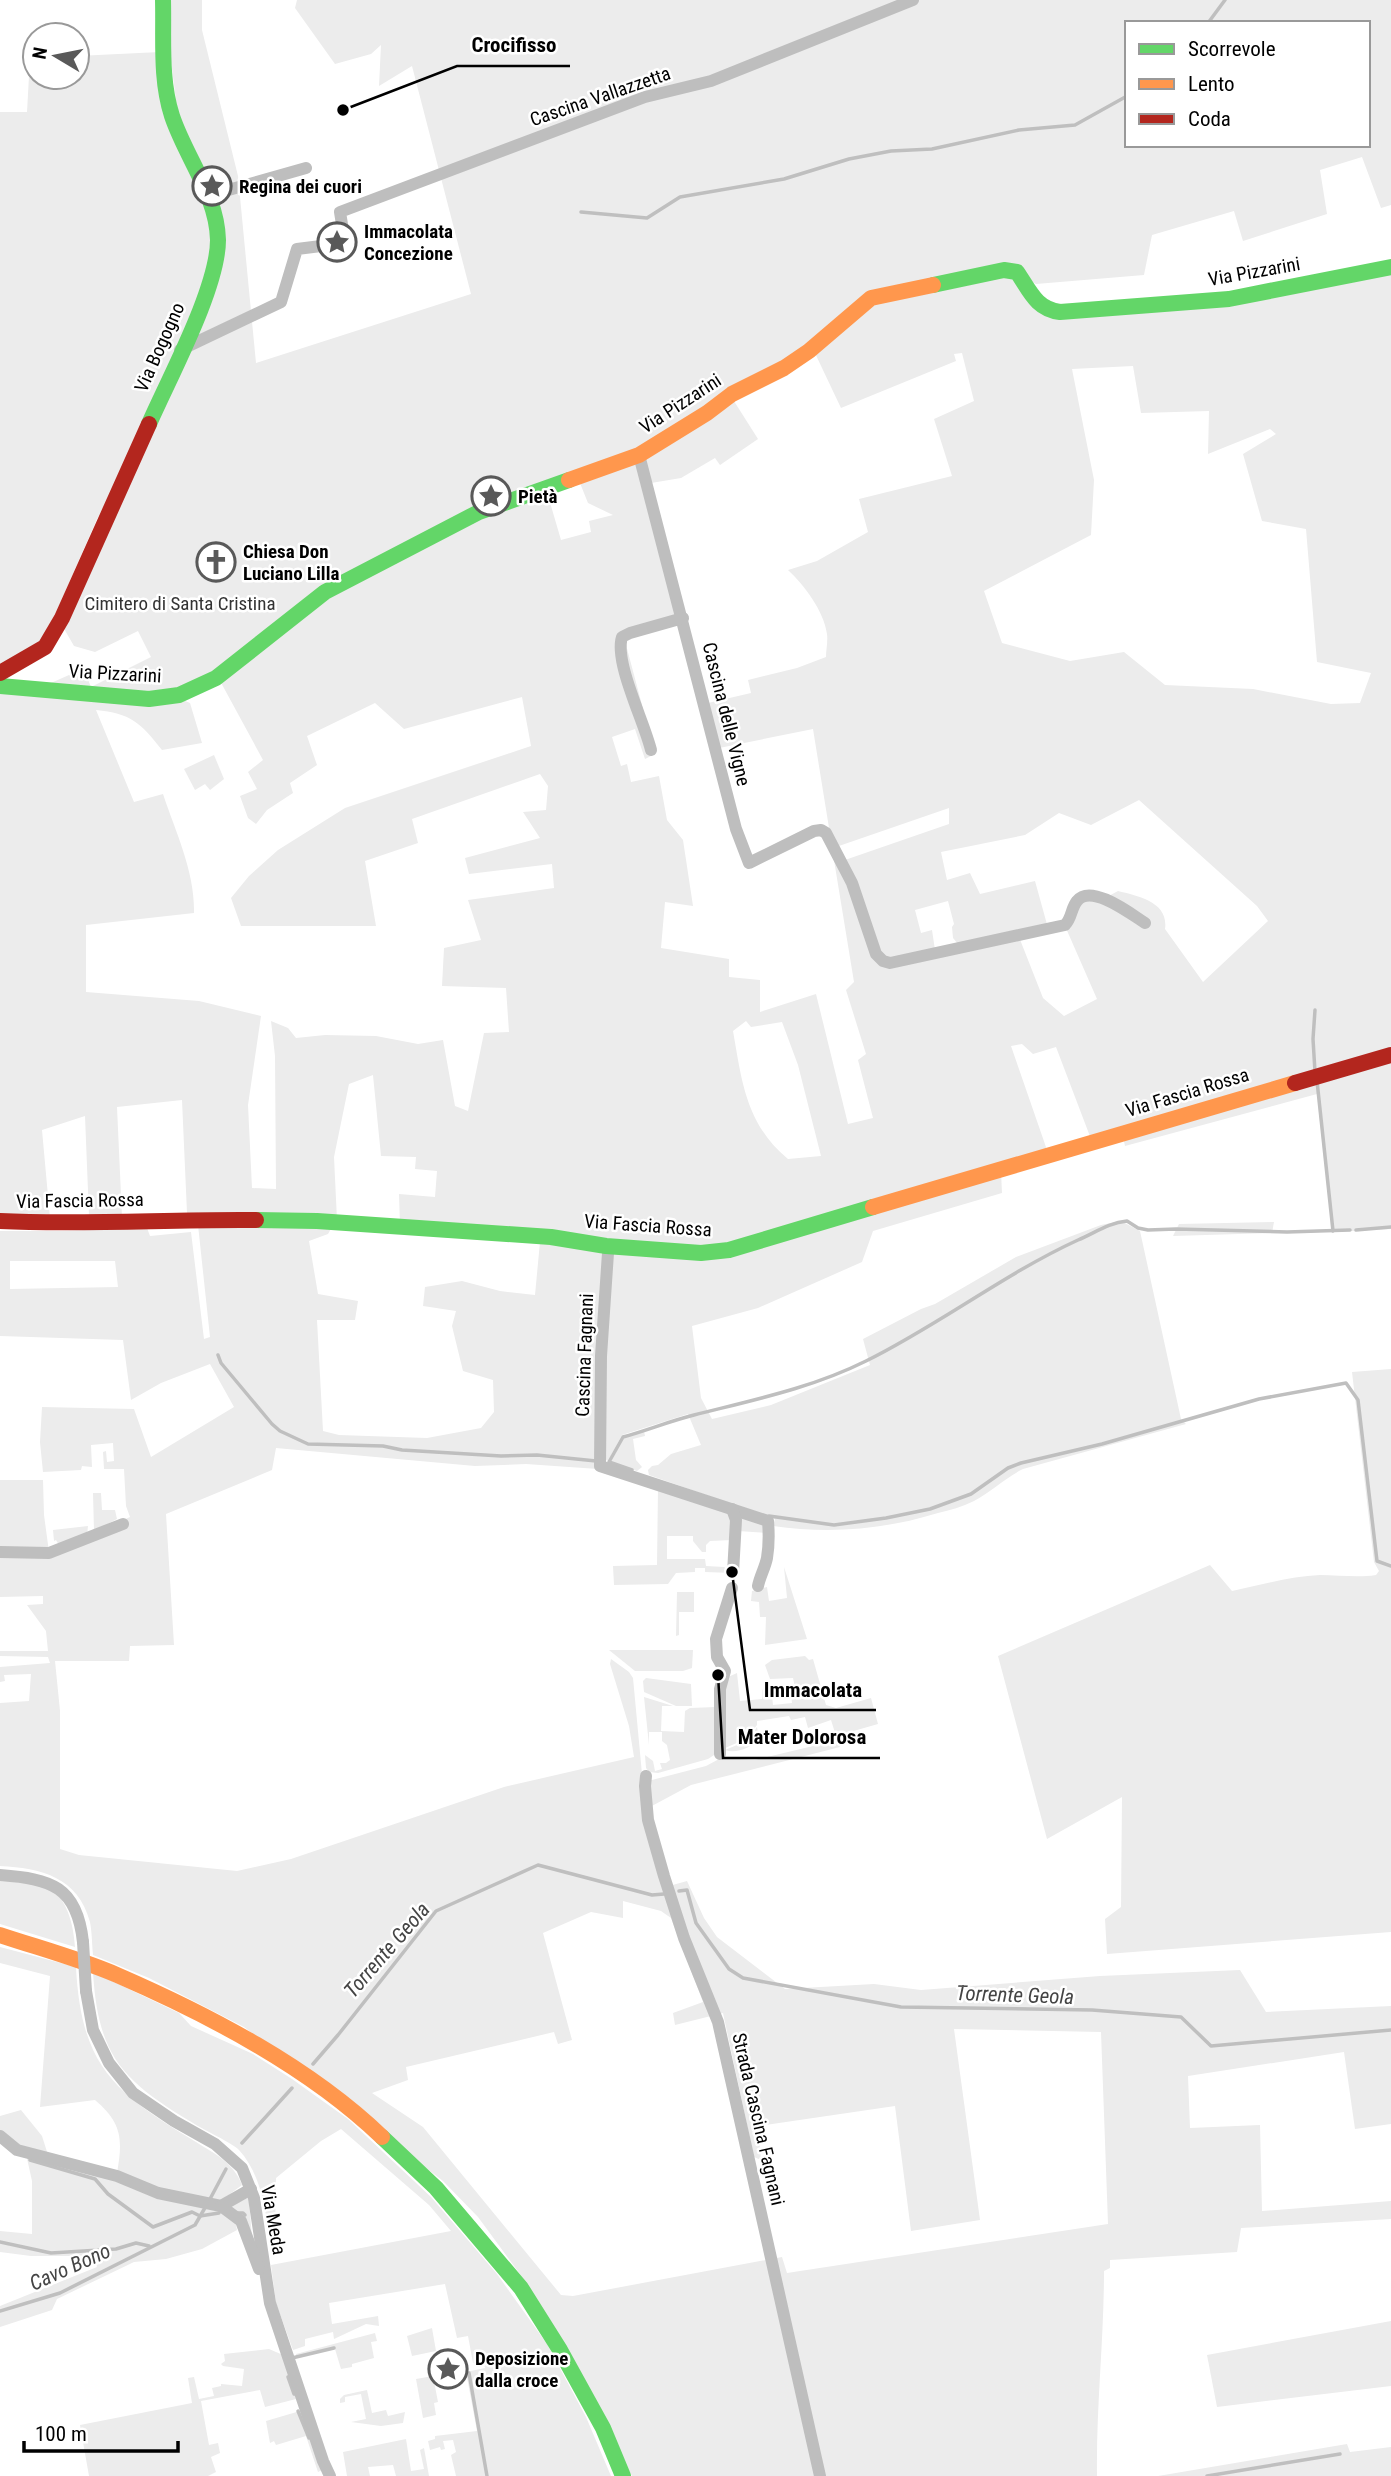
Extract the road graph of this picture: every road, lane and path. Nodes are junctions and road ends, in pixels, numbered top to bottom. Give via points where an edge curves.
1 (163, 0) edge
2 (912, 0) edge
3 (306, 168) dead end
4 (207, 196) junction
5 (1391, 267) edge
6 (180, 350) junction
7 (639, 455) junction
8 (683, 618) junction
9 (0, 673) edge
10 (0, 686) edge
11 (651, 750) dead end
12 (1145, 923) dead end
13 (1391, 1055) edge
14 (0, 1222) edge
15 (606, 1246) junction
16 (732, 1509) junction
17 (123, 1524) dead end
18 (0, 1552) edge
19 (733, 1573) dead end
20 (758, 1586) dead end
21 (732, 1588) dead end
22 (720, 1755) dead end
23 (646, 1776) dead end
24 (0, 1875) edge
25 (0, 1935) edge
26 (0, 2136) edge
27 (251, 2189) junction
28 (211, 2205) junction
29 (266, 2284) junction
30 (330, 2476) edge
31 (622, 2476) edge
32 (820, 2476) edge

1 - 4 main road, Via Bogogno via 168,100
2 - 6 street, Cascina Vallazzetta via 711,81 645,97 340,213 345,243 297,249 281,302
3 - 4 street
4 - 6 main road, Via Bogogno via 218,241 214,272
5 - 7 main road, Via Pizzarini via 1229,299 1060,312 1046,311 1017,272 1004,270 871,298 809,352 732,394
6 - 9 main road, Via Bogogno via 62,618 45,647
7 - 8 street, Cascina delle Vigne
7 - 10 main road, Via Pizzarini via 479,512 325,592 216,678 179,695 149,699
8 - 11 street via 630,633 620,644 622,667
8 - 12 street, Cascina delle Vigne via 736,829 749,863 821,830 833,843 862,908 876,954 883,961 1065,925 1086,895 1104,899
13 - 15 main road, Via Fascia Rossa via 729,1250 701,1254
14 - 15 main road, Via Fascia Rossa via 317,1221 551,1237
15 - 16 street, Cascina Fagnani via 600,1466
16 - 19 street via 736,1520
16 - 20 street via 768,1521 768,1555
17 - 18 street via 49,1553
21 - 22 street via 716,1639 717,1657 725,1671 720,1689
23 - 32 street, Strada Cascina Fagnani via 648,1820 664,1877 718,2022
24 - 27 street, Via Meda, bridge via 34,1878 59,1889 74,1905 80,1920 93,2030 109,2063 134,2093 232,2157
25 - 31 main road via 115,1974 219,2024 306,2076 372,2127 436,2188 521,2288 603,2428
26 - 28 street via 18,2150
27 - 28 street
27 - 29 street, Via Meda
28 - 29 street via 241,2221
29 - 30 street, Via Meda

